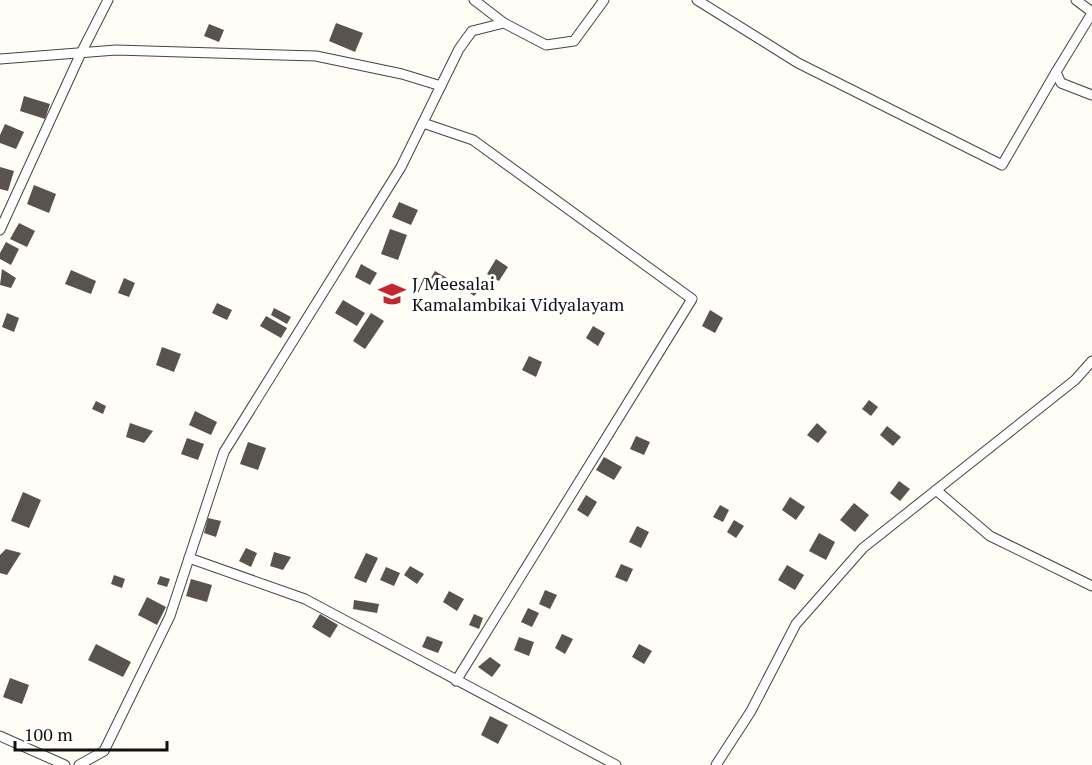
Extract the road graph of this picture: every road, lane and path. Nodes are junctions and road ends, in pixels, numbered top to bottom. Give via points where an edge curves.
1 (108, 0) edge
2 (474, 0) edge
3 (604, 0) edge
4 (697, 0) edge
5 (1076, 0) edge
6 (1092, 13) edge
7 (504, 23) junction
8 (81, 53) junction
9 (0, 59) edge
10 (1056, 72) junction
11 (441, 86) junction
12 (1092, 95) edge
13 (423, 123) junction
14 (0, 230) edge
15 (1092, 361) edge
16 (936, 490) junction
17 (189, 558) junction
18 (1092, 586) edge
19 (456, 681) junction
20 (0, 736) edge
21 (26, 747) dead end
22 (65, 765) edge
23 (79, 765) edge
24 (616, 765) edge
25 (716, 765) edge

1 - 8 street
2 - 7 street
3 - 7 street via 574,41 546,45
4 - 10 street via 798,63 1002,165
5 - 6 street
6 - 10 street
7 - 11 street via 472,31
8 - 9 street
8 - 11 street via 116,50 316,56
8 - 14 street
10 - 12 street via 1060,83
11 - 13 street
13 - 17 street via 401,167 225,452
13 - 19 street via 473,140 692,299
15 - 16 street via 1075,380
16 - 18 street via 990,536
16 - 25 street via 863,548 795,624 751,711
17 - 19 street via 305,599
17 - 23 street via 170,616 104,751
19 - 24 street
20 - 22 street
21 - 22 street

